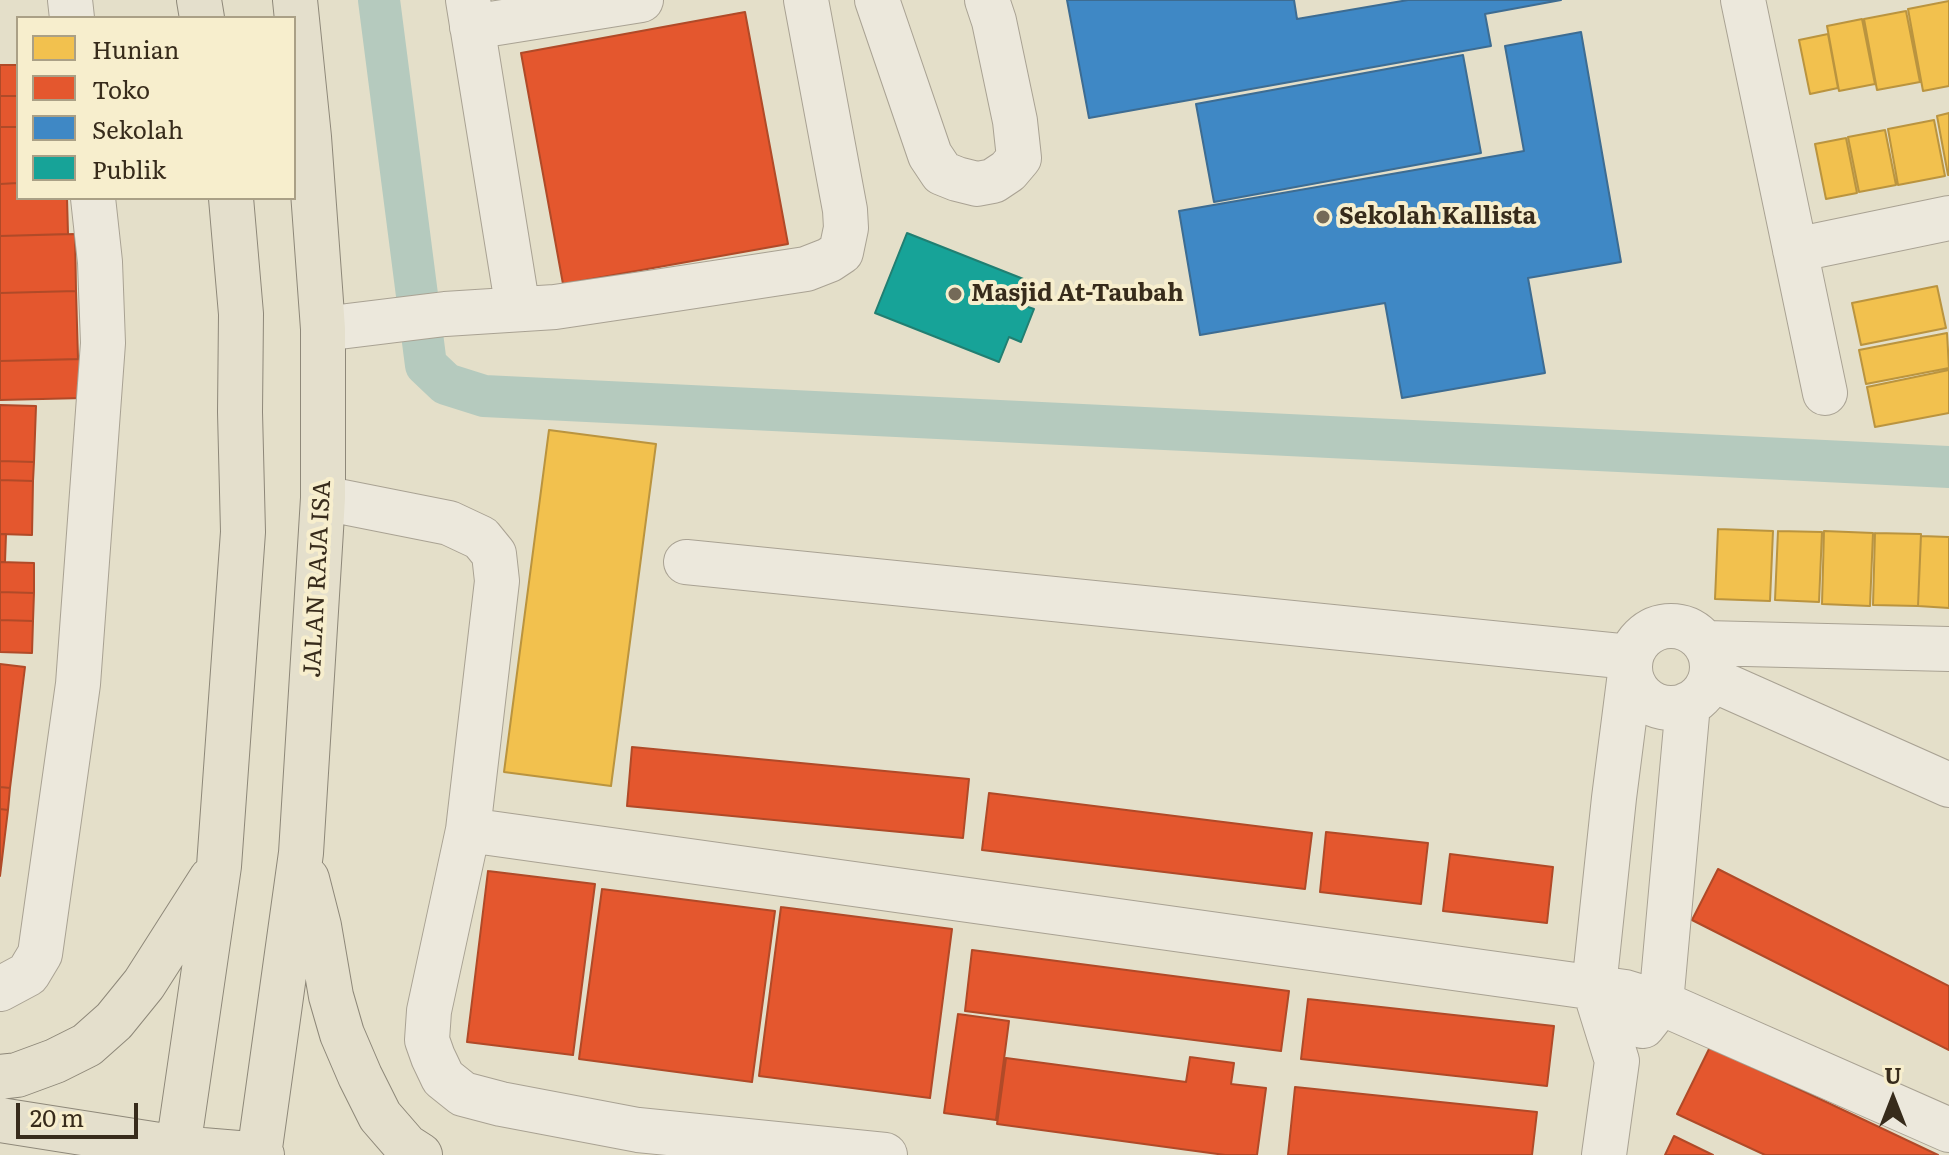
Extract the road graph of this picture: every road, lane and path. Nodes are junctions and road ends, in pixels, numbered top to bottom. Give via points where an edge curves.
1 (295, 0) edge
2 (641, 0) edge
3 (806, 0) edge
4 (877, 0) edge
5 (987, 0) edge
6 (1743, 0) edge
7 (470, 14) edge
8 (93, 200) edge
9 (231, 200) edge
10 (1949, 218) edge
11 (1795, 250) junction
12 (519, 309) junction
13 (323, 329) junction
14 (1825, 393) dead end
15 (323, 498) junction
16 (686, 562) dead end
17 (1949, 649) edge
18 (1630, 665) junction
19 (1701, 675) junction
20 (1949, 785) edge
21 (468, 830) junction
22 (301, 853) junction
23 (219, 866) junction
24 (1594, 987) junction
25 (0, 989) edge
26 (1661, 1003) junction
27 (1617, 1061) junction
28 (0, 1077) edge
29 (0, 1120) edge
30 (1949, 1130) edge
31 (177, 1152) edge
32 (260, 1155) edge
33 (420, 1155) edge
34 (885, 1155) edge
35 (1604, 1155) edge

1 - 13 main road, JALAN RAJA ISA
2 - 7 street
3 - 12 street via 845,210 841,252 806,269
4 - 5 street via 930,155 942,173 977,184 993,181 1019,158
6 - 11 street
7 - 12 street
8 - 25 street via 103,343 78,684 40,954 28,974
9 - 23 main road via 241,314 243,532
10 - 11 street
11 - 14 street
12 - 13 street
13 - 15 main road, JALAN RAJA ISA
15 - 21 street via 449,523 481,538 494,554 497,581
15 - 22 main road, JALAN RAJA ISA
16 - 18 street
17 - 19 street
18 - 19 street via 1638,691 1652,703 1670,708
18 - 19 street via 1637,643 1648,632 1679,626 1694,632
18 - 24 street
19 - 20 street
19 - 26 street
21 - 24 street
21 - 34 street via 427,1040 443,1078 463,1094 638,1130
22 - 32 main road, JALAN RAJA ISA
22 - 33 main road via 342,1034 380,1116
23 - 28 main road via 144,984 114,1021 87,1045 55,1061
23 - 31 main road
24 - 26 street
24 - 27 street
26 - 27 street
26 - 30 street
27 - 35 street
29 - 31 main road
31 - 32 main road

